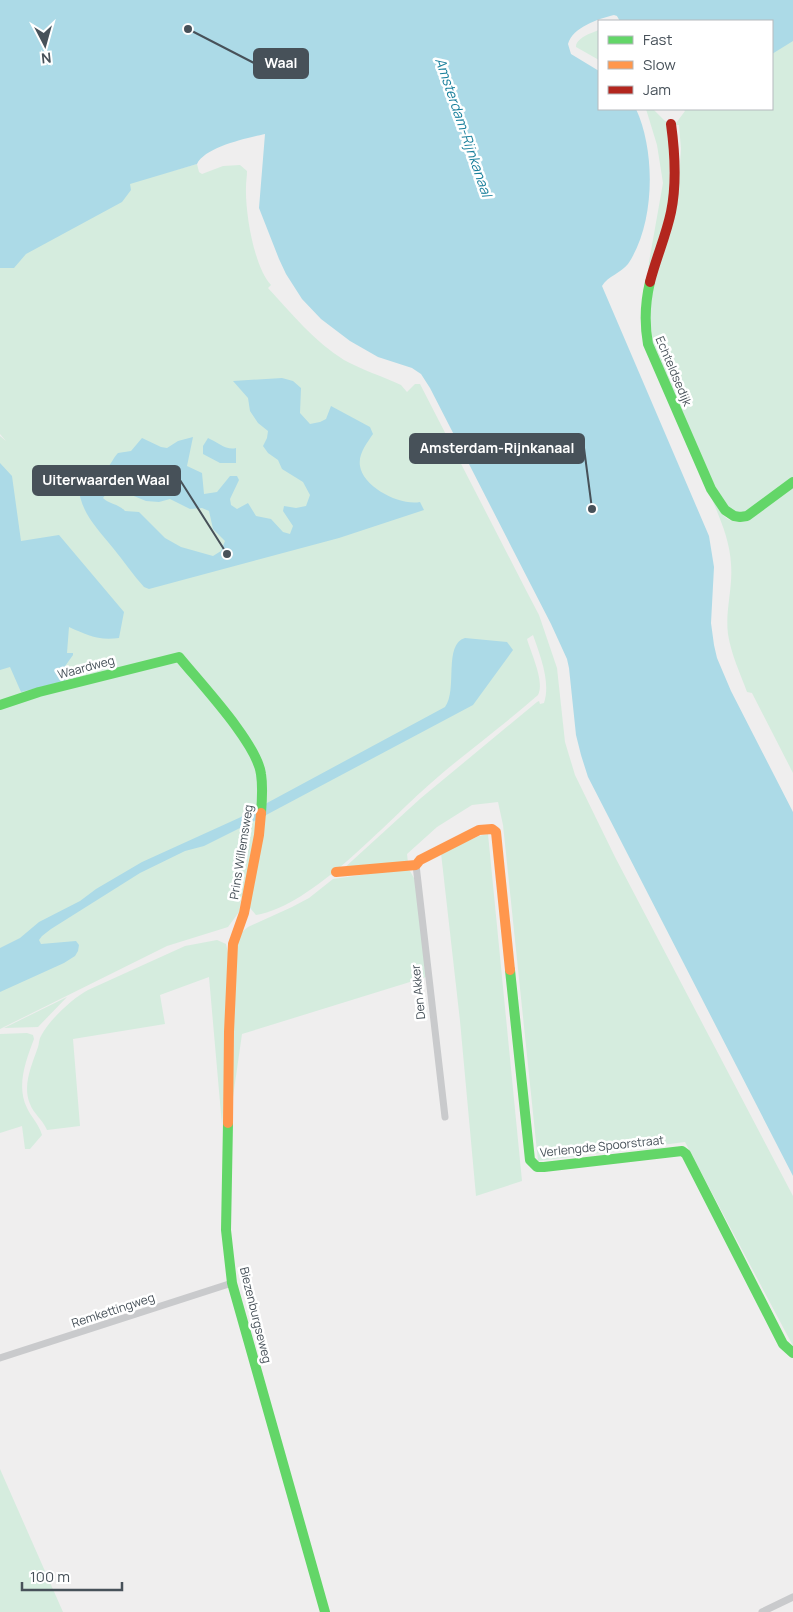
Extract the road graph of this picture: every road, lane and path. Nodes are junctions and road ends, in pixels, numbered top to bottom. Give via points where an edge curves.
1 (671, 124) dead end
2 (793, 482) edge
3 (179, 657) joint
4 (0, 705) edge
5 (416, 865) junction
6 (336, 872) dead end
7 (239, 926) joint
8 (444, 1117) dead end
9 (232, 1283) junction
10 (793, 1354) edge
11 (0, 1358) edge
12 (793, 1597) edge
13 (325, 1612) edge
14 (762, 1612) edge

1 - 2 street, Echteldsedijk via 676,172 674,193 645,305 648,344 722,508 740,518 747,516
3 - 4 street, Waardweg
3 - 7 street, Prins Willemsweg via 244,737 261,773 260,824
5 - 6 street
5 - 8 street, Den Akker
5 - 10 street, Verlengde Spoorstraat via 479,830 492,829 497,836 530,1160 536,1167 544,1167 682,1151 783,1344
7 - 9 street, Biezenburgseweg via 233,944 229,1032 226,1230
9 - 11 street, Remkettingweg
9 - 13 street, Biezenburgseweg
12 - 14 street

